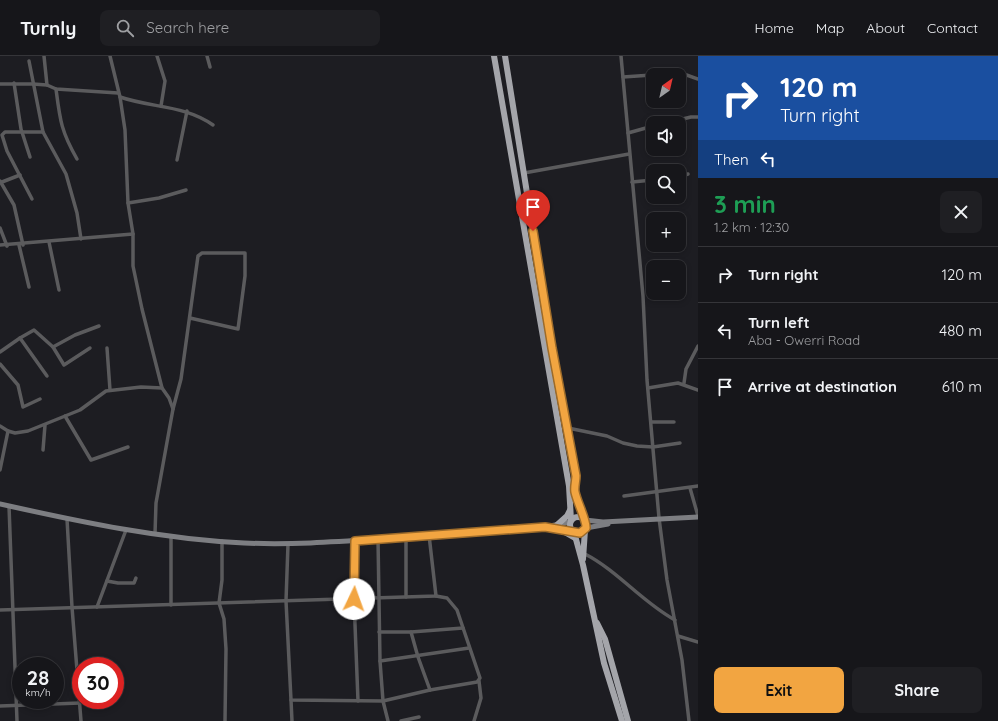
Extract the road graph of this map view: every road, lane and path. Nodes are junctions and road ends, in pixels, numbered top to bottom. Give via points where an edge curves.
1 (44, 56) edge
2 (110, 56) edge
3 (157, 56) edge
4 (207, 56) edge
5 (494, 56) edge
6 (504, 56) edge
7 (621, 56) edge
8 (29, 61) dead end
9 (210, 67) dead end
10 (623, 77) junction
11 (698, 80) edge
12 (0, 84) edge
13 (14, 84) junction
14 (33, 84) junction
15 (47, 86) junction
16 (56, 89) junction
17 (119, 95) junction
18 (161, 106) junction
19 (187, 111) junction
20 (698, 117) edge
21 (686, 118) edge
22 (213, 125) dead end
23 (646, 128) edge
24 (22, 131) junction
25 (43, 132) junction
26 (628, 133) junction
27 (629, 154) junction
28 (30, 157) dead end
29 (77, 159) dead end
30 (177, 160) dead end
31 (524, 173) junction
32 (20, 175) junction
33 (646, 181) edge
34 (1, 182) edge
35 (632, 182) junction
36 (186, 190) dead end
37 (32, 199) dead end
38 (128, 203) junction
39 (0, 228) edge
40 (133, 234) junction
41 (81, 239) junction
42 (48, 242) junction
43 (0, 245) edge
44 (21, 245) junction
45 (6, 246) junction
46 (539, 269) junction
47 (532, 270) junction
48 (29, 287) dead end
49 (59, 290) dead end
50 (190, 318) junction
51 (99, 326) dead end
52 (20, 338) junction
53 (698, 346) edge
54 (53, 347) junction
55 (90, 348) dead end
56 (106, 348) dead end
57 (0, 352) edge
58 (0, 364) edge
59 (47, 376) dead end
60 (684, 383) junction
61 (162, 388) junction
62 (648, 388) junction
63 (110, 390) junction
64 (698, 390) edge
65 (40, 399) dead end
66 (173, 409) junction
67 (65, 416) junction
68 (651, 422) junction
69 (674, 422) dead end
70 (0, 426) edge
71 (45, 426) junction
72 (568, 428) junction
73 (8, 431) junction
74 (680, 442) dead end
75 (128, 447) dead end
76 (653, 447) junction
77 (43, 450) dead end
78 (0, 470) edge
79 (698, 486) edge
80 (690, 488) junction
81 (658, 492) junction
82 (624, 496) dead end
83 (571, 502) junction
84 (0, 504) edge
85 (8, 506) junction
86 (698, 516) edge
87 (659, 518) junction
88 (67, 519) junction
89 (584, 519) junction
90 (624, 520) junction
91 (571, 521) junction
92 (557, 525) junction
93 (545, 527) junction
94 (586, 529) junction
95 (126, 530) junction
96 (561, 530) joint
97 (155, 534) junction
98 (574, 534) junction
99 (429, 535) junction
100 (170, 536) junction
101 (406, 537) junction
102 (378, 539) junction
103 (222, 541) junction
104 (355, 541) junction
105 (288, 544) junction
106 (584, 554) junction
107 (584, 565) junction
108 (136, 578) dead end
109 (107, 581) junction
110 (436, 596) junction
111 (406, 597) junction
112 (379, 598) junction
113 (354, 599) junction
114 (286, 601) junction
115 (219, 603) junction
116 (171, 605) junction
117 (96, 606) junction
118 (72, 607) junction
119 (13, 609) junction
120 (0, 610) edge
121 (594, 618) junction
122 (676, 620) junction
123 (463, 628) junction
124 (379, 632) junction
125 (411, 632) junction
126 (678, 636) junction
127 (698, 642) edge
128 (469, 648) junction
129 (14, 657) edge
130 (76, 657) edge
131 (418, 657) junction
132 (380, 660) junction
133 (479, 680) junction
134 (430, 690) junction
135 (291, 700) junction
136 (358, 701) junction
137 (383, 701) junction
138 (0, 706) edge
139 (12, 706) edge
140 (16, 709) edge
141 (80, 709) edge
142 (419, 717) dead end
143 (17, 721) edge
144 (81, 721) edge
145 (225, 721) edge
146 (292, 721) edge
147 (388, 721) edge
148 (401, 721) edge
149 (474, 721) edge
150 (622, 721) edge
151 (628, 721) edge
152 (689, 721) edge

1 - 15 street
2 - 17 street
3 - 18 street via 165,81
4 - 9 street
5 - 47 highway
6 - 31 highway
7 - 10 street
8 - 14 street
10 - 11 street via 681,73
10 - 26 street
12 - 13 street
13 - 14 street
13 - 24 street
14 - 15 street
14 - 25 street
15 - 16 street
16 - 17 street
16 - 29 street via 61,128
17 - 18 street via 133,102
17 - 38 street via 127,149
18 - 19 street
19 - 22 street
19 - 30 street
20 - 21 street
23 - 26 street
24 - 25 street
24 - 28 street
24 - 32 street via 5,132 2,135 7,151
25 - 41 street via 68,178
26 - 27 street
27 - 31 street
27 - 35 street
31 - 46 highway
32 - 34 street
32 - 37 street
33 - 35 street
34 - 44 street via 14,205
35 - 62 street via 643,296
36 - 38 street
38 - 40 street
39 - 45 street
40 - 41 street
40 - 61 street via 133,266
41 - 42 street
42 - 44 street
42 - 49 street
43 - 45 street
44 - 45 street
44 - 48 street
46 - 47 highway
46 - 72 highway
47 - 83 highway
50 - 50 street via 199,254 245,253 237,330
50 - 66 street via 181,379
51 - 54 street via 74,335
52 - 54 street via 34,330
52 - 57 street
52 - 59 street
53 - 60 street via 686,369
54 - 55 street via 64,365
56 - 63 street
58 - 65 street via 18,384 23,407
60 - 62 street
60 - 64 street
61 - 63 street
61 - 66 street
62 - 68 street
63 - 67 street via 80,410
66 - 97 street via 156,503
67 - 71 street
67 - 75 street via 91,460
68 - 69 street
68 - 76 street
70 - 73 street
71 - 73 street via 15,433
71 - 77 street
72 - 76 street via 607,436 622,443
72 - 89 highway via 576,476 574,490
73 - 78 street
74 - 76 street
76 - 81 street
79 - 80 street
80 - 81 street
80 - 86 street
81 - 82 street
81 - 87 street
83 - 91 highway
83 - 92 highway via 567,516
84 - 85 main road
85 - 88 main road
85 - 119 street
86 - 87 main road
87 - 90 main road
87 - 122 street via 667,580
88 - 95 main road
88 - 118 street
89 - 90 main road via 603,522
89 - 91 highway via 578,516
89 - 94 highway
90 - 94 main road
91 - 92 main road
91 - 98 highway via 570,526
92 - 93 main road
93 - 96 main road
93 - 99 main road
94 - 98 highway
94 - 106 highway
95 - 97 main road
95 - 109 street
96 - 98 highway
97 - 100 main road
98 - 107 highway
99 - 101 main road
99 - 110 street
100 - 103 main road
100 - 116 street
101 - 102 main road
101 - 111 street
102 - 104 main road
102 - 112 street
103 - 105 main road
103 - 115 street
104 - 105 main road
104 - 113 street
105 - 114 street
106 - 107 highway
106 - 122 street via 609,568 649,603
107 - 121 highway
108 - 109 street via 134,583
109 - 117 street
110 - 111 street
110 - 123 street via 444,596 453,603
111 - 112 street
112 - 113 street
112 - 124 street
113 - 114 street
113 - 136 street
114 - 115 street
114 - 135 street
115 - 116 street
115 - 145 street via 224,619 226,649
116 - 117 street
117 - 118 street
118 - 119 street
118 - 130 street
119 - 120 street
119 - 129 street
121 - 150 highway via 612,692
121 - 151 highway via 605,639
122 - 126 street
123 - 125 street
123 - 128 street
124 - 125 street
124 - 132 street
125 - 131 street
126 - 127 street
126 - 152 street
128 - 131 street
128 - 133 street
131 - 132 street
131 - 134 street
132 - 137 street
133 - 134 street
133 - 149 street via 481,698
134 - 137 street
135 - 136 street
135 - 146 street
136 - 137 street
137 - 147 street
138 - 139 street
140 - 143 street
141 - 144 street
142 - 148 street

